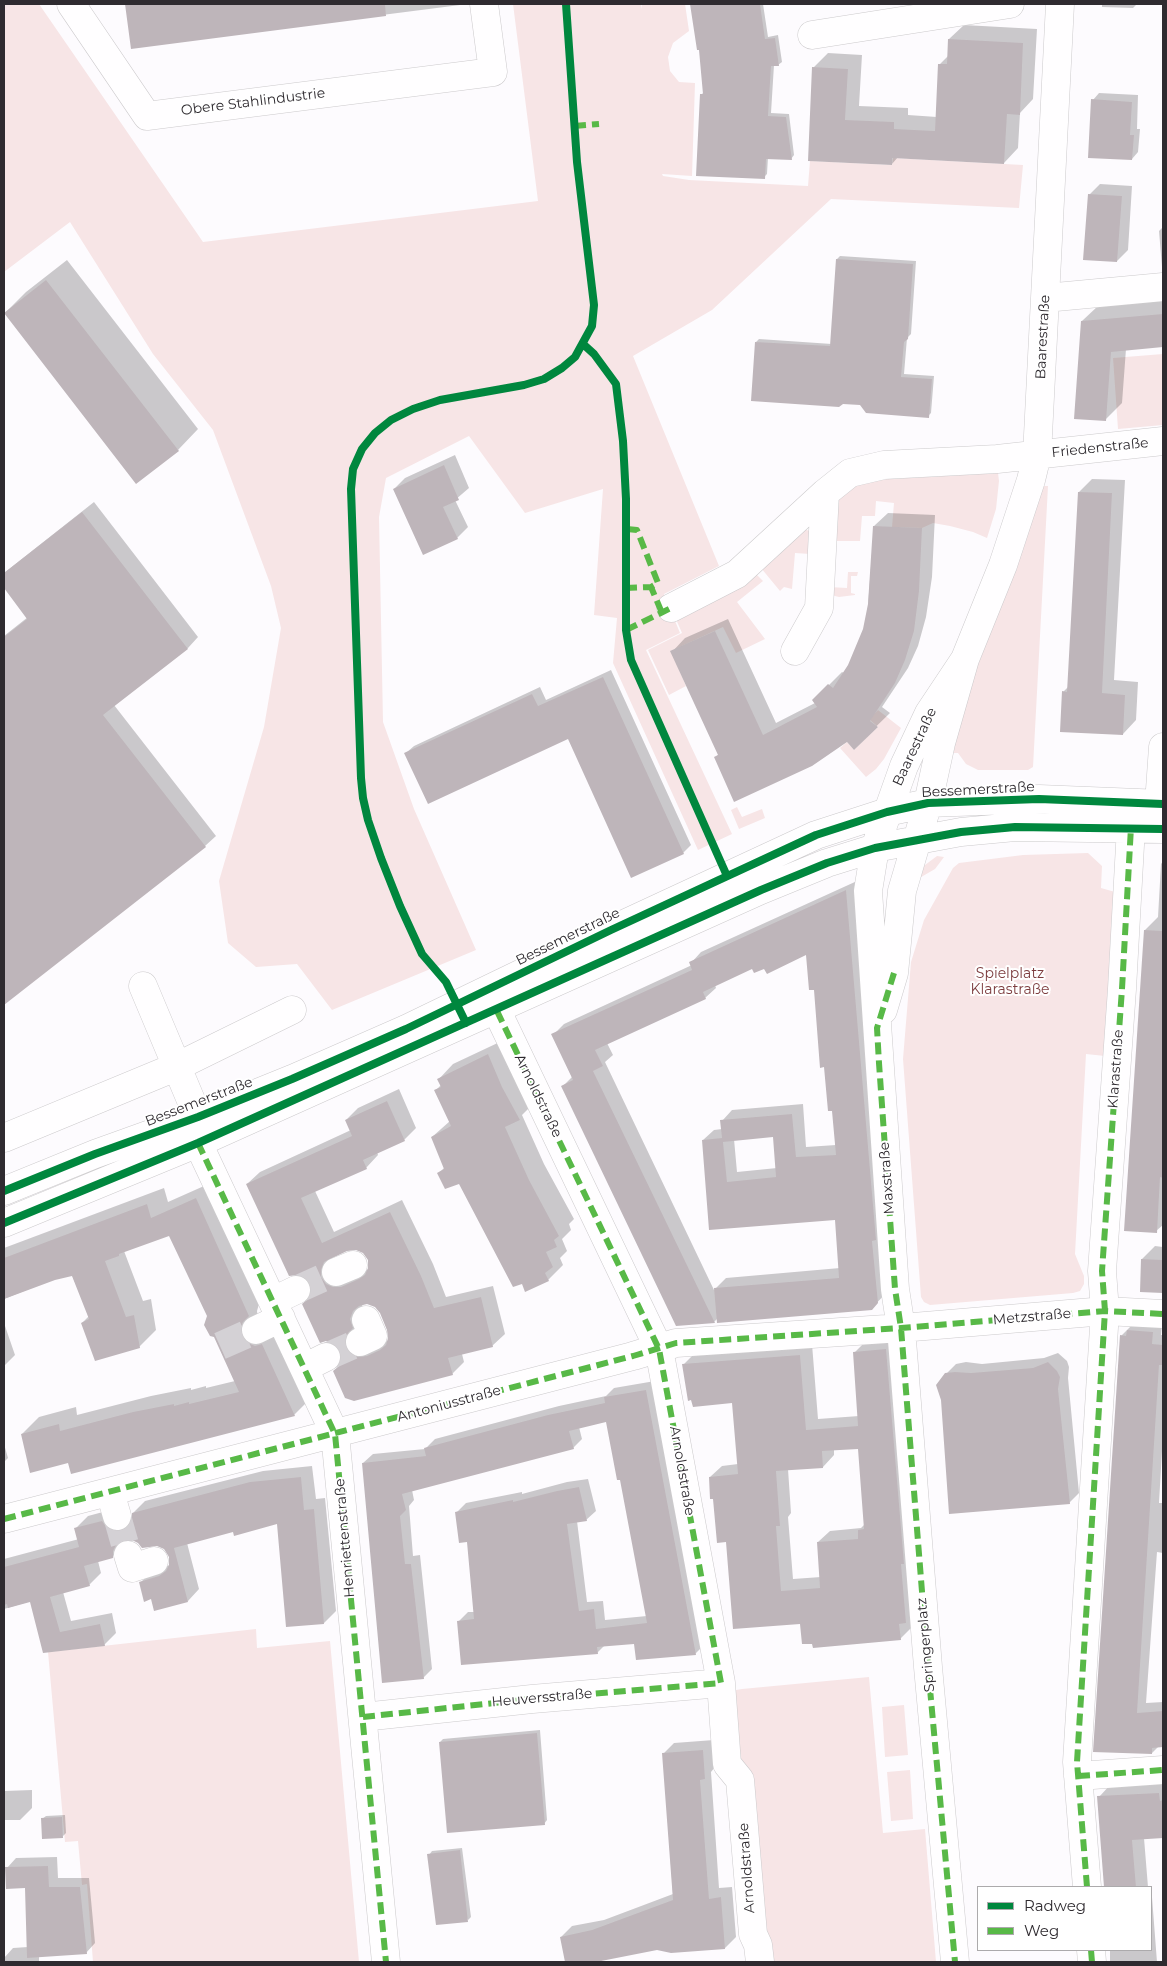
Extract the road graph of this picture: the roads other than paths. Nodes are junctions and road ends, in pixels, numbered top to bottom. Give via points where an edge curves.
1 (71, 4) edge
2 (484, 4) edge
3 (1010, 4) edge
4 (1060, 4) edge
5 (812, 35) dead end
6 (1163, 287) edge
7 (1045, 298) junction
8 (1163, 441) edge
9 (1037, 455) junction
10 (824, 492) junction
11 (671, 608) dead end
12 (795, 651) dead end
13 (965, 659) junction
14 (1163, 747) edge
15 (928, 803) junction
16 (887, 812) junction
17 (1162, 812) edge
18 (1131, 827) junction
19 (917, 840) junction
20 (875, 848) junction
21 (143, 986) dead end
22 (496, 1009) junction
23 (292, 1010) dead end
24 (877, 1028) junction
25 (178, 1066) junction
26 (198, 1130) junction
27 (4, 1138) edge
28 (4, 1191) edge
29 (4, 1224) edge
30 (283, 1303) junction
31 (1105, 1311) junction
32 (1163, 1314) edge
33 (901, 1328) junction
34 (256, 1330) tunnel mouth
35 (659, 1349) junction
36 (335, 1434) junction
37 (4, 1519) edge
38 (721, 1683) junction
39 (363, 1716) junction
40 (1163, 1770) edge
41 (1078, 1776) junction
42 (1086, 1886) edge
43 (386, 1962) edge
44 (760, 1962) edge
45 (955, 1962) edge

1 - 2 street, Obere Stahlindustrie via 146,116 493,72
3 - 5 street
4 - 7 street, Baarestraße
6 - 7 street
7 - 9 street, Baarestraße
8 - 9 street, Friedenstraße
9 - 10 street, Friedenstraße via 884,465 850,473
9 - 13 street, Baarestraße via 1003,565
10 - 11 street, Friedenstraße via 737,574
10 - 12 street via 819,608
13 - 15 street, Baarestraße
13 - 16 street, Baarestraße via 929,712
14 - 17 street
15 - 16 street, Bessemerstraße
15 - 17 street, Bessemerstraße via 1038,799
15 - 19 street, Bessemerstraße
16 - 20 street
16 - 26 street, Bessemerstraße via 816,835 406,1029 292,1079
17 - 18 street, Bessemerstraße
18 - 19 street, Bessemerstraße via 1015,827
18 - 31 street, Klarastraße via 1102,1271
19 - 20 street, Bessemerstraße
19 - 24 street, Maxstraße via 902,891 894,973
20 - 22 street, Bessemerstraße via 761,890
20 - 24 street, Maxstraße via 868,891
21 - 25 street, Henriettenstraße
22 - 26 street, Bessemerstraße
22 - 35 street, Arnoldstraße
23 - 25 street
24 - 33 street, Maxstraße via 894,1280
25 - 26 street, Henriettenstraße
25 - 27 street
26 - 28 street, Bessemerstraße via 95,1154
26 - 29 street, Bessemerstraße
26 - 30 street, Henriettenstraße
30 - 34 street
30 - 36 street, Henriettenstraße via 315,1363
31 - 32 street, Metzstraße
31 - 33 street, Metzstraße
31 - 41 street
33 - 35 street, Antoniusstraße via 676,1343
33 - 45 street, Springerplatz
35 - 36 street, Antoniusstraße
35 - 38 street, Arnoldstraße
36 - 37 street, Antoniusstraße via 114,1504
36 - 39 street, Henriettenstraße
38 - 39 street, Heuversstraße
38 - 44 street, Arnoldstraße via 727,1764 740,1780 753,1934
39 - 43 street, Henriettenstraße
40 - 41 street
41 - 42 street

